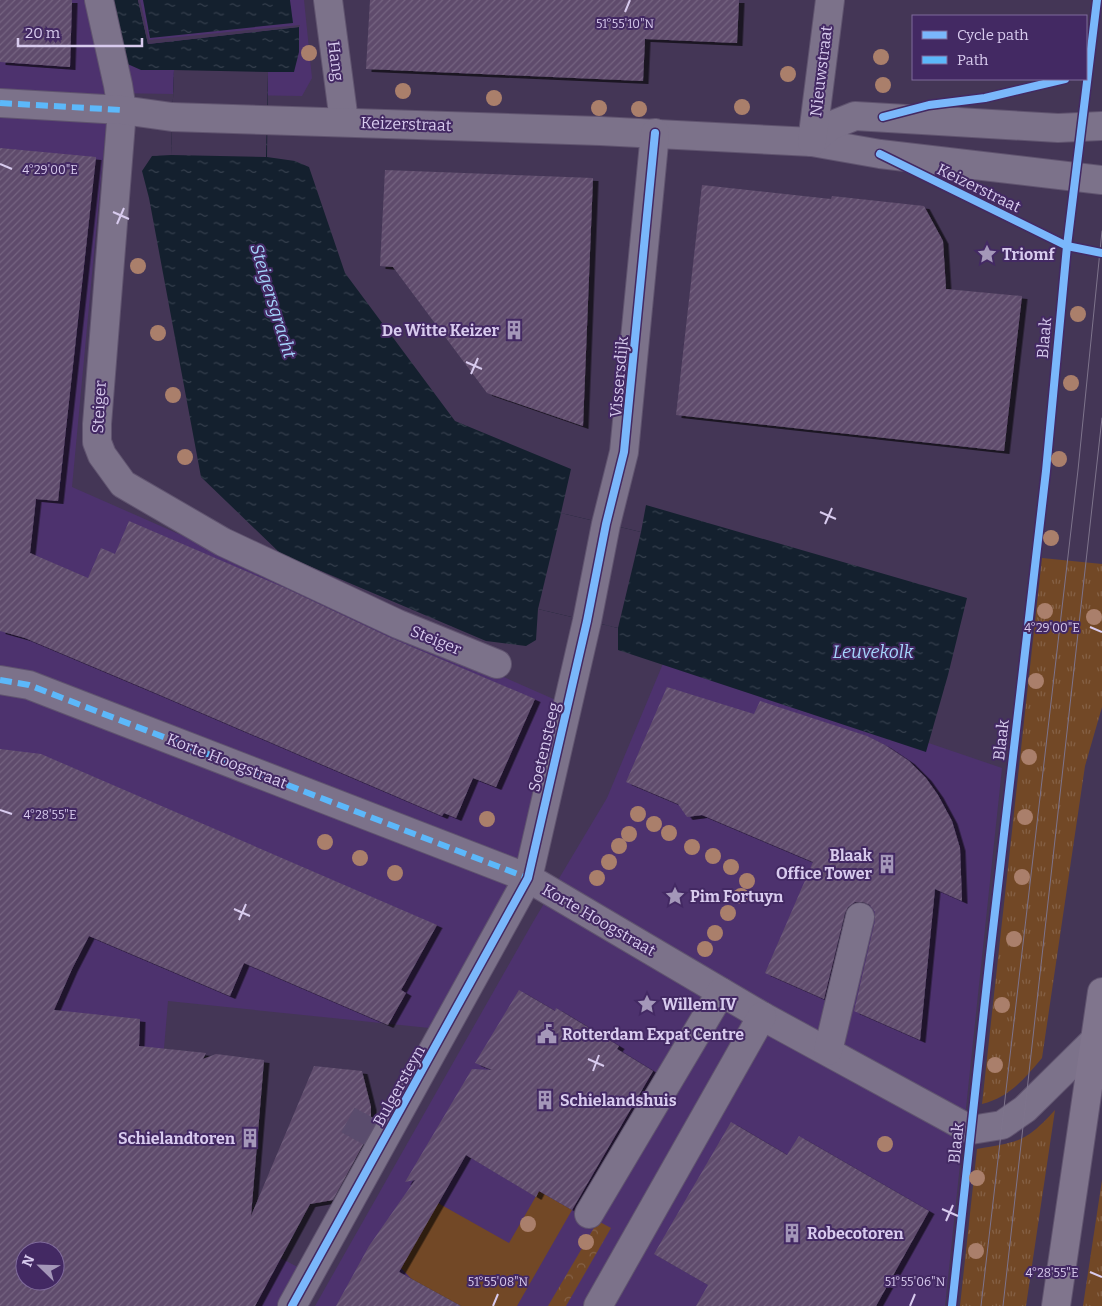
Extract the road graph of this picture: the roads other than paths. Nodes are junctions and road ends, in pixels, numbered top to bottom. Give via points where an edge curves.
1 (99, 0) edge
2 (328, 0) edge
3 (830, 0) edge
4 (0, 103) edge
5 (122, 110) junction
6 (344, 122) junction
7 (1102, 126) edge
8 (656, 133) junction
9 (812, 142) junction
10 (1102, 180) edge
11 (587, 621) joint
12 (497, 664) dead end
13 (0, 680) edge
14 (528, 878) junction
15 (860, 916) dead end
16 (721, 992) junction
17 (1102, 992) edge
18 (762, 1016) junction
19 (1096, 1039) junction
20 (828, 1051) junction
21 (589, 1214) dead end
22 (292, 1306) edge
23 (598, 1306) edge
24 (1056, 1306) edge

1 - 5 street, Steiger
2 - 6 street, Hang
3 - 9 street, Nieuwstraat
4 - 5 street, Keizerstraat
5 - 6 street, Keizerstraat via 172,117
5 - 12 street, Steiger via 97,424 97,442 111,470 123,484 223,542 398,624
6 - 8 street, Keizerstraat
7 - 9 street via 1058,128 855,116 830,126
8 - 9 street, Keizerstraat
8 - 11 street, Vissersdijk via 624,452
9 - 10 street, Keizerstraat via 880,154
11 - 14 street, Soetensteeg
13 - 14 street, Korte Hoogstraat via 29,685
14 - 16 street, Korte Hoogstraat
14 - 22 street, Bulgersteyn
15 - 20 street
16 - 18 street, Korte Hoogstraat
16 - 21 street
17 - 19 main road
18 - 20 street, Korte Hoogstraat
18 - 23 street
19 - 20 street, Korte Hoogstraat via 1025,1109 1002,1125 971,1130
19 - 24 main road

